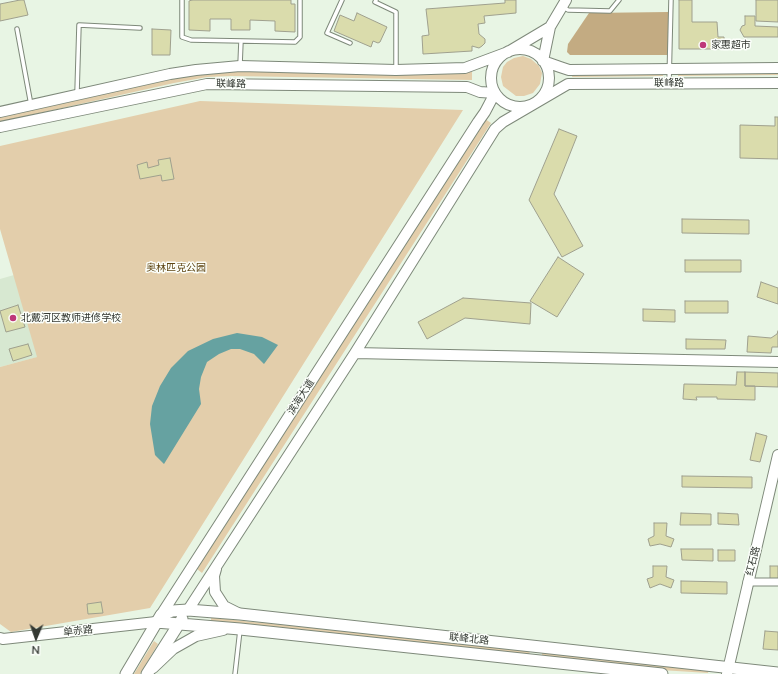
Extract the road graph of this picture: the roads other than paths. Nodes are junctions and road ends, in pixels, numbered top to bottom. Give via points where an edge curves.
1 (182, 0) edge
2 (300, 0) edge
3 (342, 0) edge
4 (371, 0) edge
5 (619, 0) edge
6 (671, 0) edge
7 (376, 1) edge
8 (564, 3) edge
9 (550, 27) junction
10 (140, 28) dead end
11 (17, 29) dead end
12 (241, 41) junction
13 (350, 43) dead end
14 (508, 52) junction
15 (543, 61) junction
16 (240, 66) junction
17 (670, 68) junction
18 (778, 68) edge
19 (396, 70) junction
20 (669, 83) junction
21 (778, 83) edge
22 (495, 93) junction
23 (77, 94) junction
24 (536, 102) junction
25 (31, 106) junction
26 (0, 112) edge
27 (0, 127) edge
28 (355, 353) junction
29 (778, 362) edge
30 (778, 455) edge
31 (775, 483) edge
32 (218, 564) junction
33 (748, 582) junction
34 (778, 582) edge
35 (188, 610) junction
36 (240, 614) junction
37 (158, 618) junction
38 (179, 624) junction
39 (240, 629) junction
40 (0, 638) edge
41 (728, 670) edge
42 (778, 673) edge
43 (126, 674) edge
44 (147, 674) edge
45 (235, 674) edge
46 (662, 674) edge

1 - 12 lane via 182,37 191,40
2 - 12 lane via 300,37 296,42
3 - 13 lane via 327,33
4 - 7 lane
5 - 8 lane via 610,11 568,10
6 - 17 lane
7 - 19 lane via 396,12
8 - 9 main road
9 - 14 main road
9 - 15 main road
10 - 23 lane via 79,25
11 - 25 lane
12 - 16 lane
14 - 15 main road via 527,50
14 - 19 main road, 联峰路 via 465,68
14 - 22 main road via 494,65 491,84
15 - 17 main road, 联峰路 via 569,70
15 - 24 main road via 548,69 548,88
16 - 19 main road, 联峰路
16 - 23 main road, 联峰路 via 176,73
17 - 18 main road, 联峰路
17 - 20 lane
20 - 21 main road, 联峰路
20 - 24 main road, 联峰路 via 568,84
22 - 24 main road via 509,105 518,107
22 - 27 main road, 联峰路 via 480,92 467,87 207,84
22 - 37 main road, 滨海大道
23 - 25 main road, 联峰路
24 - 28 main road via 495,129
25 - 26 main road, 联峰路
28 - 29 main road
28 - 32 main road
30 - 31 main road, 红石路
31 - 33 main road, 红石路
32 - 35 main road
32 - 36 main road via 214,576 215,592 224,606
33 - 34 street
33 - 41 main road, 红石路
35 - 36 main road, 联峰北路
35 - 37 main road, 联峰北路 via 172,611
35 - 38 main road
36 - 41 main road, 联峰北路
37 - 38 main road, 联峰北路
37 - 40 main road, 单赤路
37 - 43 main road, 滨海大道
38 - 39 main road, 联峰北路
38 - 44 main road
39 - 44 main road via 219,630 196,636 173,650
39 - 45 lane
39 - 46 main road, 联峰北路
41 - 42 main road, 联峰北路

